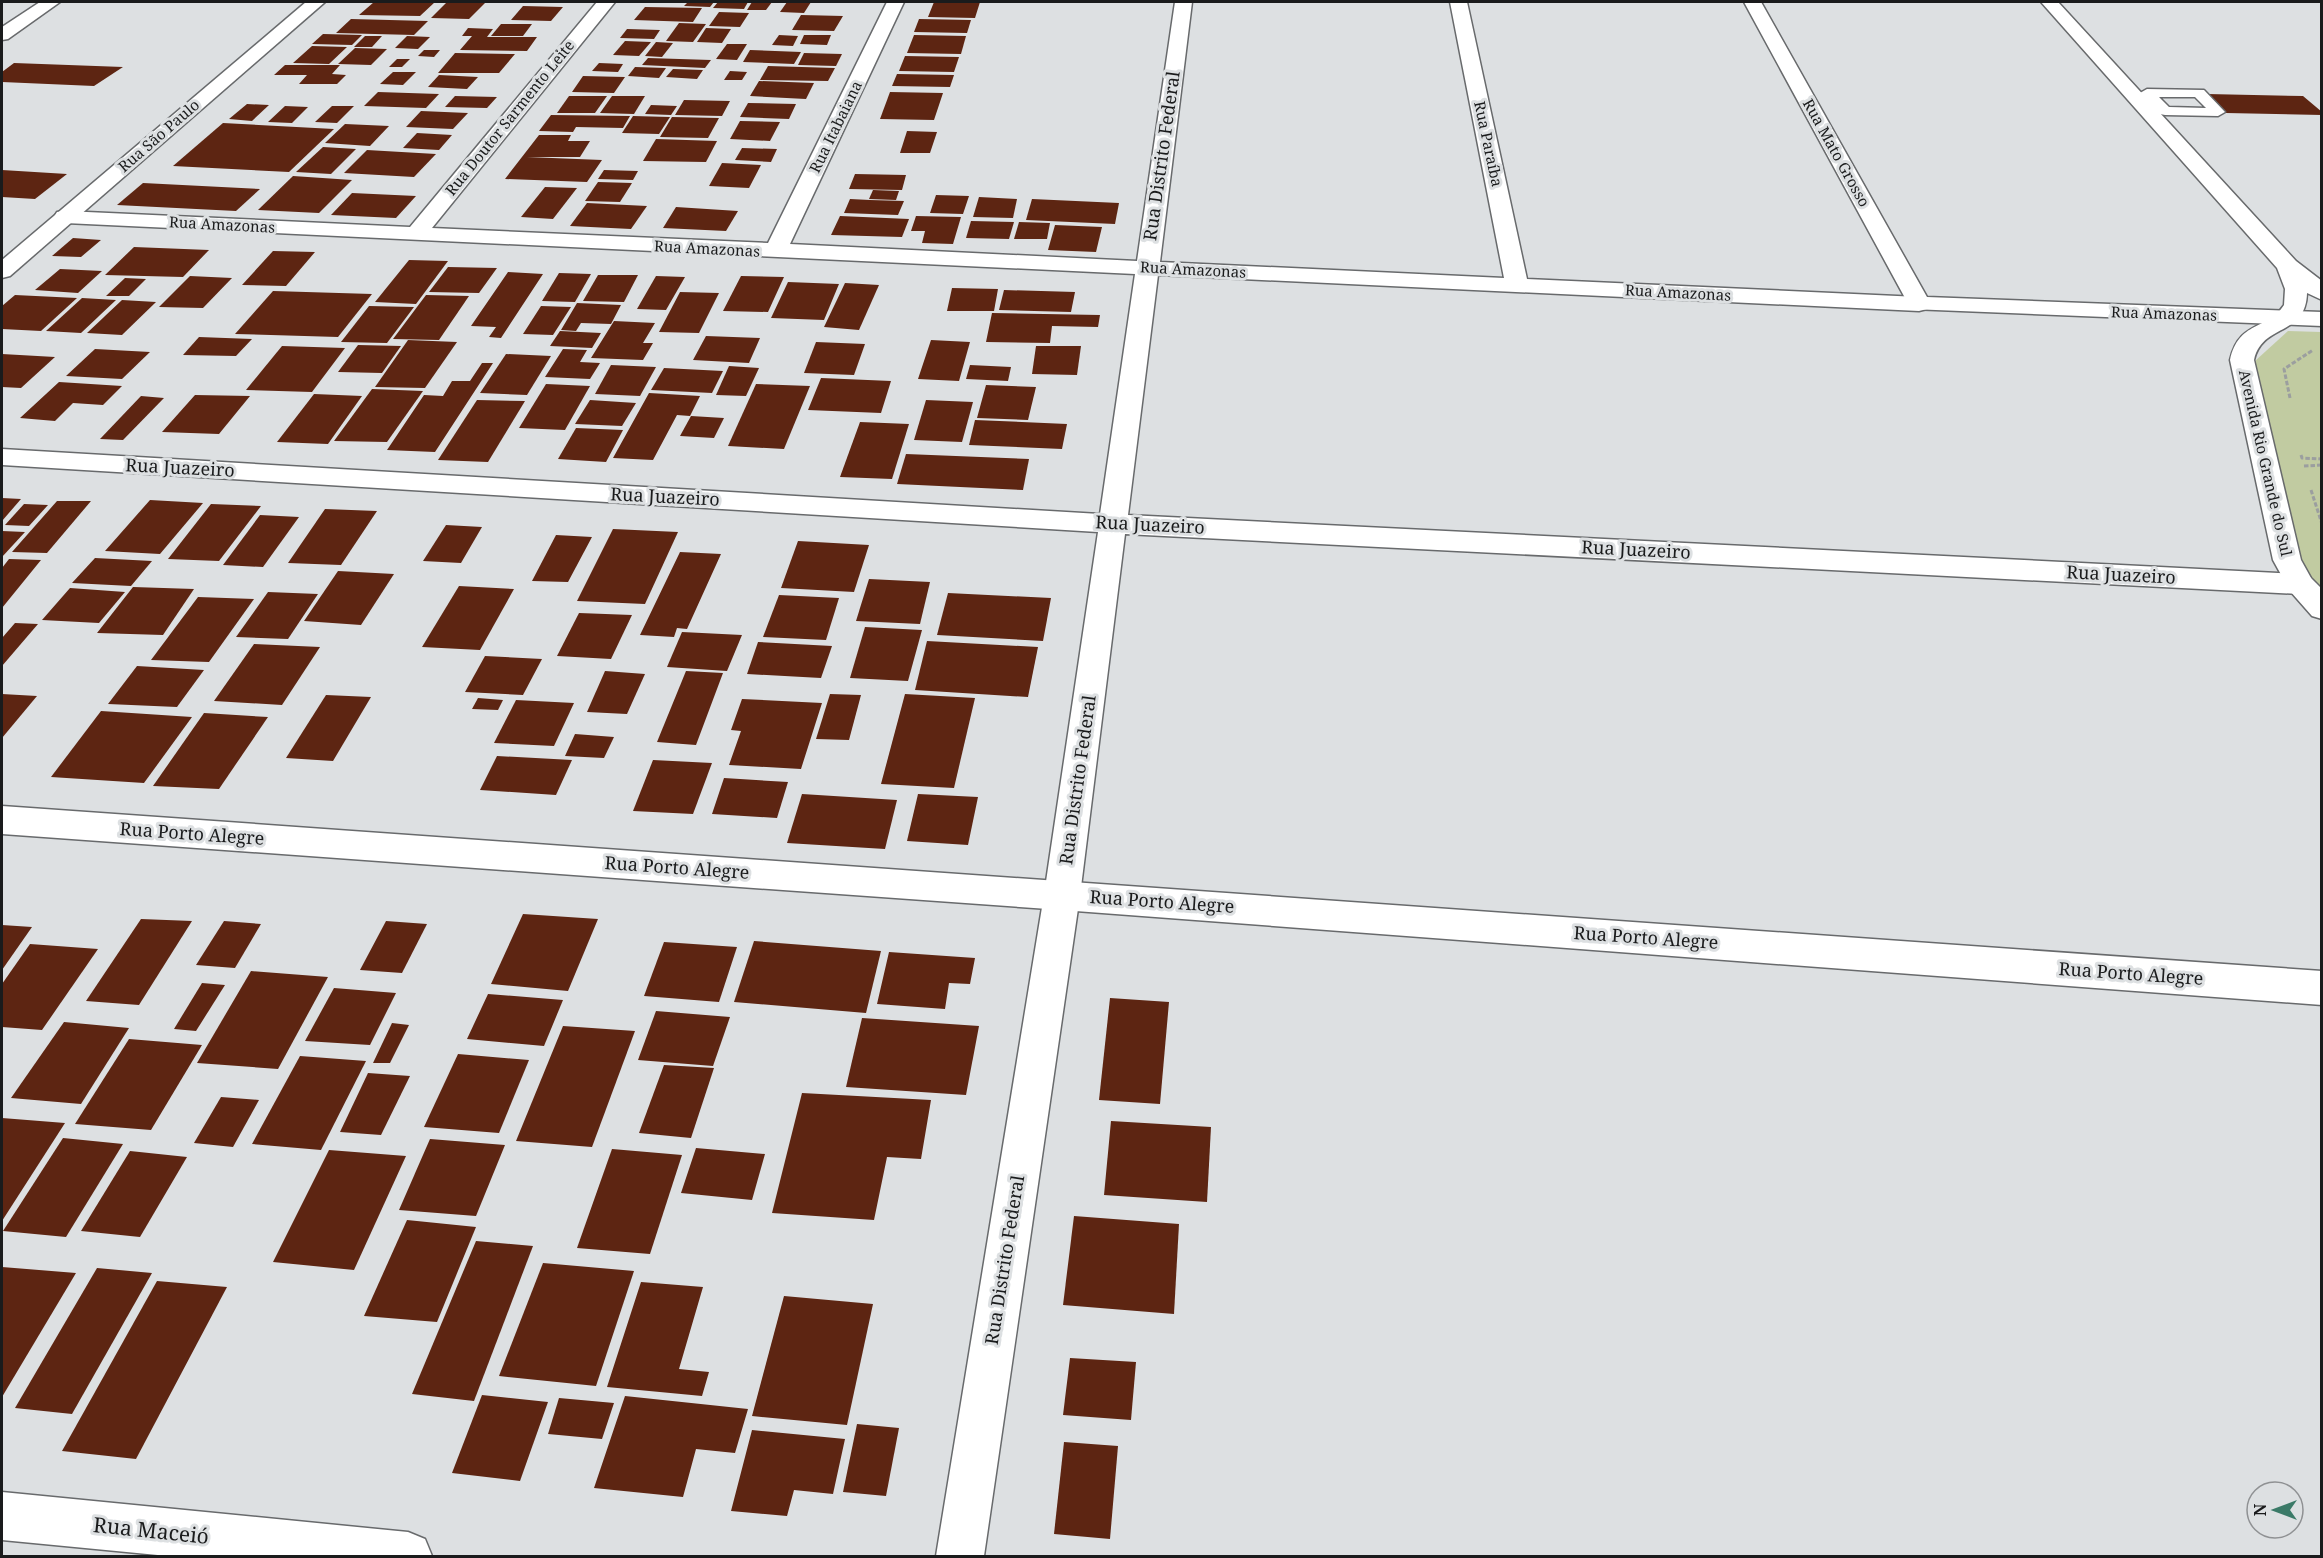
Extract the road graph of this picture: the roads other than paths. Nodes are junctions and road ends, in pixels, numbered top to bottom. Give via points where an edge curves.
1 (51, 2) edge
2 (316, 2) edge
3 (606, 2) edge
4 (896, 2) edge
5 (1184, 2) edge
6 (1459, 2) edge
7 (1752, 2) edge
8 (2049, 2) edge
9 (2061, 2) edge
10 (2073, 29) junction
11 (2, 35) edge
12 (2174, 93) junction
13 (2147, 102) junction
14 (2191, 112) junction
15 (65, 217) junction
16 (415, 234) junction
17 (775, 252) junction
18 (2288, 266) junction
19 (1147, 268) junction
20 (2, 272) edge
21 (1517, 286) junction
22 (2322, 293) edge
23 (1919, 304) junction
24 (2291, 318) junction
25 (2322, 319) edge
26 (2, 457) edge
27 (1114, 524) junction
28 (2300, 584) junction
29 (2322, 609) edge
30 (2, 820) edge
31 (1062, 895) junction
32 (2322, 988) edge
33 (2, 1516) edge
34 (408, 1557) edge
35 (960, 1557) edge

1 - 11 street
2 - 15 street, Rua São Paulo
3 - 16 street, Rua Doutor Sarmento Leite
4 - 17 street, Rua Itabaiana
5 - 19 street, Rua Distrito Federal
6 - 21 street, Rua Paraíba
7 - 23 street, Rua Mato Grosso
8 - 10 street
9 - 10 street
10 - 13 street
12 - 13 lane via 2147,93
12 - 14 lane
12 - 14 lane via 2199,93 2218,112
13 - 14 lane via 2165,111
13 - 18 street
15 - 16 street, Rua Amazonas
15 - 20 street, Rua São Paulo
16 - 17 street, Rua Amazonas
17 - 19 street, Rua Amazonas
18 - 22 street
18 - 24 street via 2301,295 2300,306
19 - 21 street, Rua Amazonas
19 - 27 street, Rua Distrito Federal
21 - 23 street, Rua Amazonas
23 - 24 street, Rua Amazonas
24 - 25 street, Rua Amazonas
24 - 28 street, Avenida Rio Grande do Sul via 2248,344 2242,360 2282,545
26 - 27 street, Rua Juazeiro
27 - 28 street, Rua Juazeiro
27 - 31 street, Rua Distrito Federal
28 - 29 street, Avenida Rio Grande do Sul
30 - 31 street, Rua Porto Alegre
31 - 32 street, Rua Porto Alegre
31 - 35 street, Rua Distrito Federal
33 - 34 street, Rua Maceió

